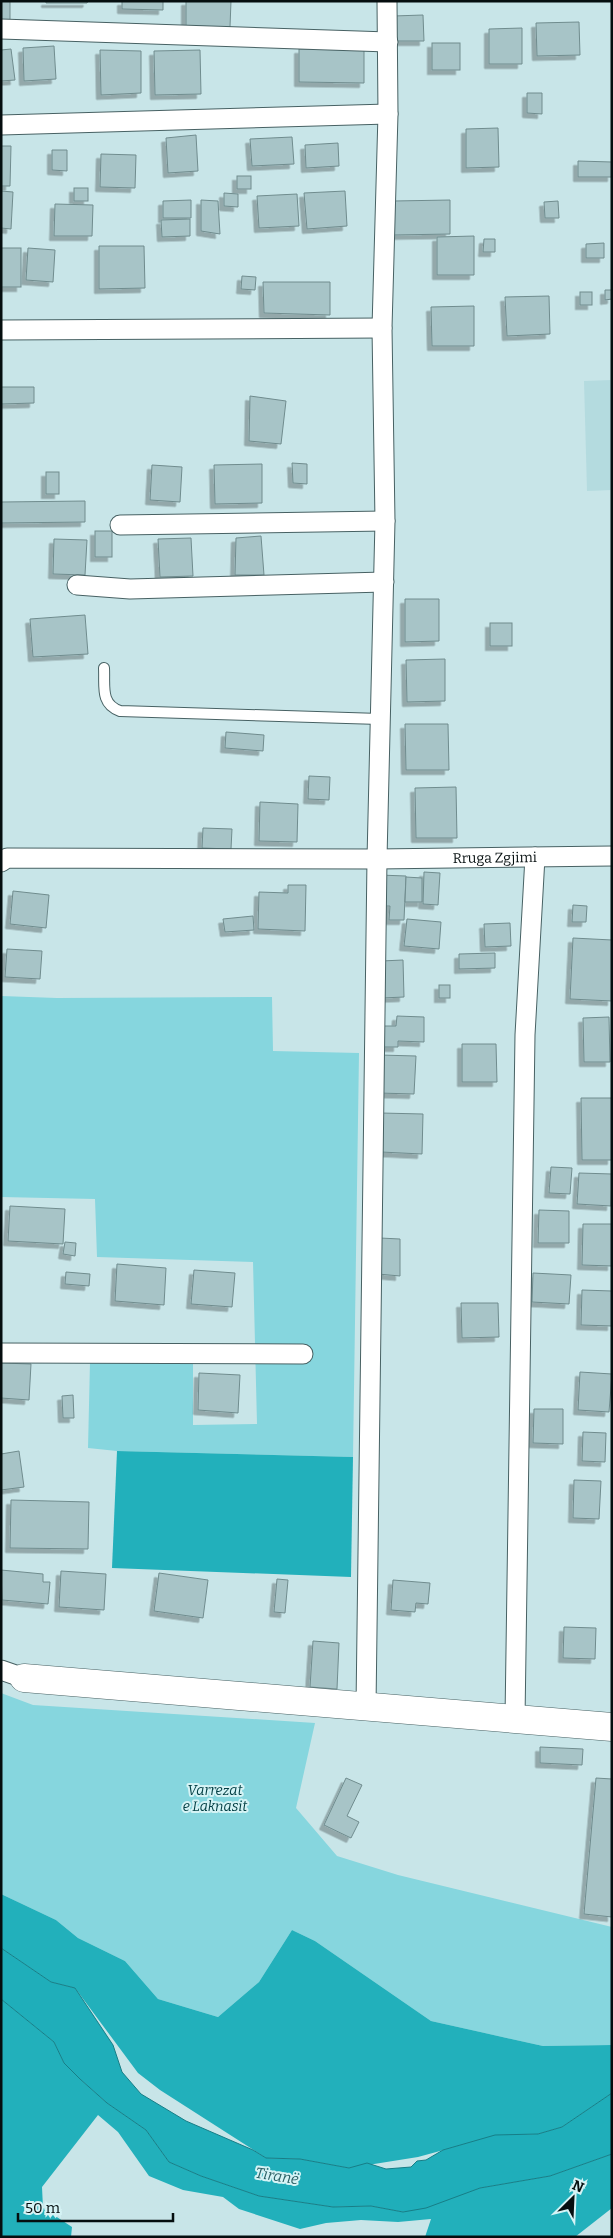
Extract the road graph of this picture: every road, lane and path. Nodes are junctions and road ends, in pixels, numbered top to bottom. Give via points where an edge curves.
1 (387, 1) edge
2 (1, 28) edge
3 (388, 42) junction
4 (388, 114) junction
5 (1, 125) edge
6 (382, 328) junction
7 (1, 330) edge
8 (385, 521) junction
9 (120, 525) dead end
10 (384, 582) junction
11 (77, 585) dead end
12 (104, 668) dead end
13 (380, 719) junction
14 (612, 856) edge
15 (535, 857) junction
16 (377, 859) junction
17 (1, 862) edge
18 (1, 1353) edge
19 (303, 1354) dead end
20 (12, 1674) edge
21 (366, 1707) junction
22 (515, 1719) junction
23 (612, 1728) edge

1 - 3 street
2 - 3 street
3 - 4 street
4 - 5 street
4 - 6 street
6 - 7 street
6 - 8 street
8 - 9 street
8 - 10 street
10 - 11 street via 130,588
10 - 13 street
12 - 13 lane via 106,703 120,712
13 - 16 street
14 - 15 street, Rruga Zgjimi
15 - 16 street, Rruga Zgjimi
15 - 22 street via 525,1035
16 - 17 street, Rruga Zgjimi via 7,858
16 - 21 street
18 - 19 street
20 - 21 street
21 - 22 street
22 - 23 street

